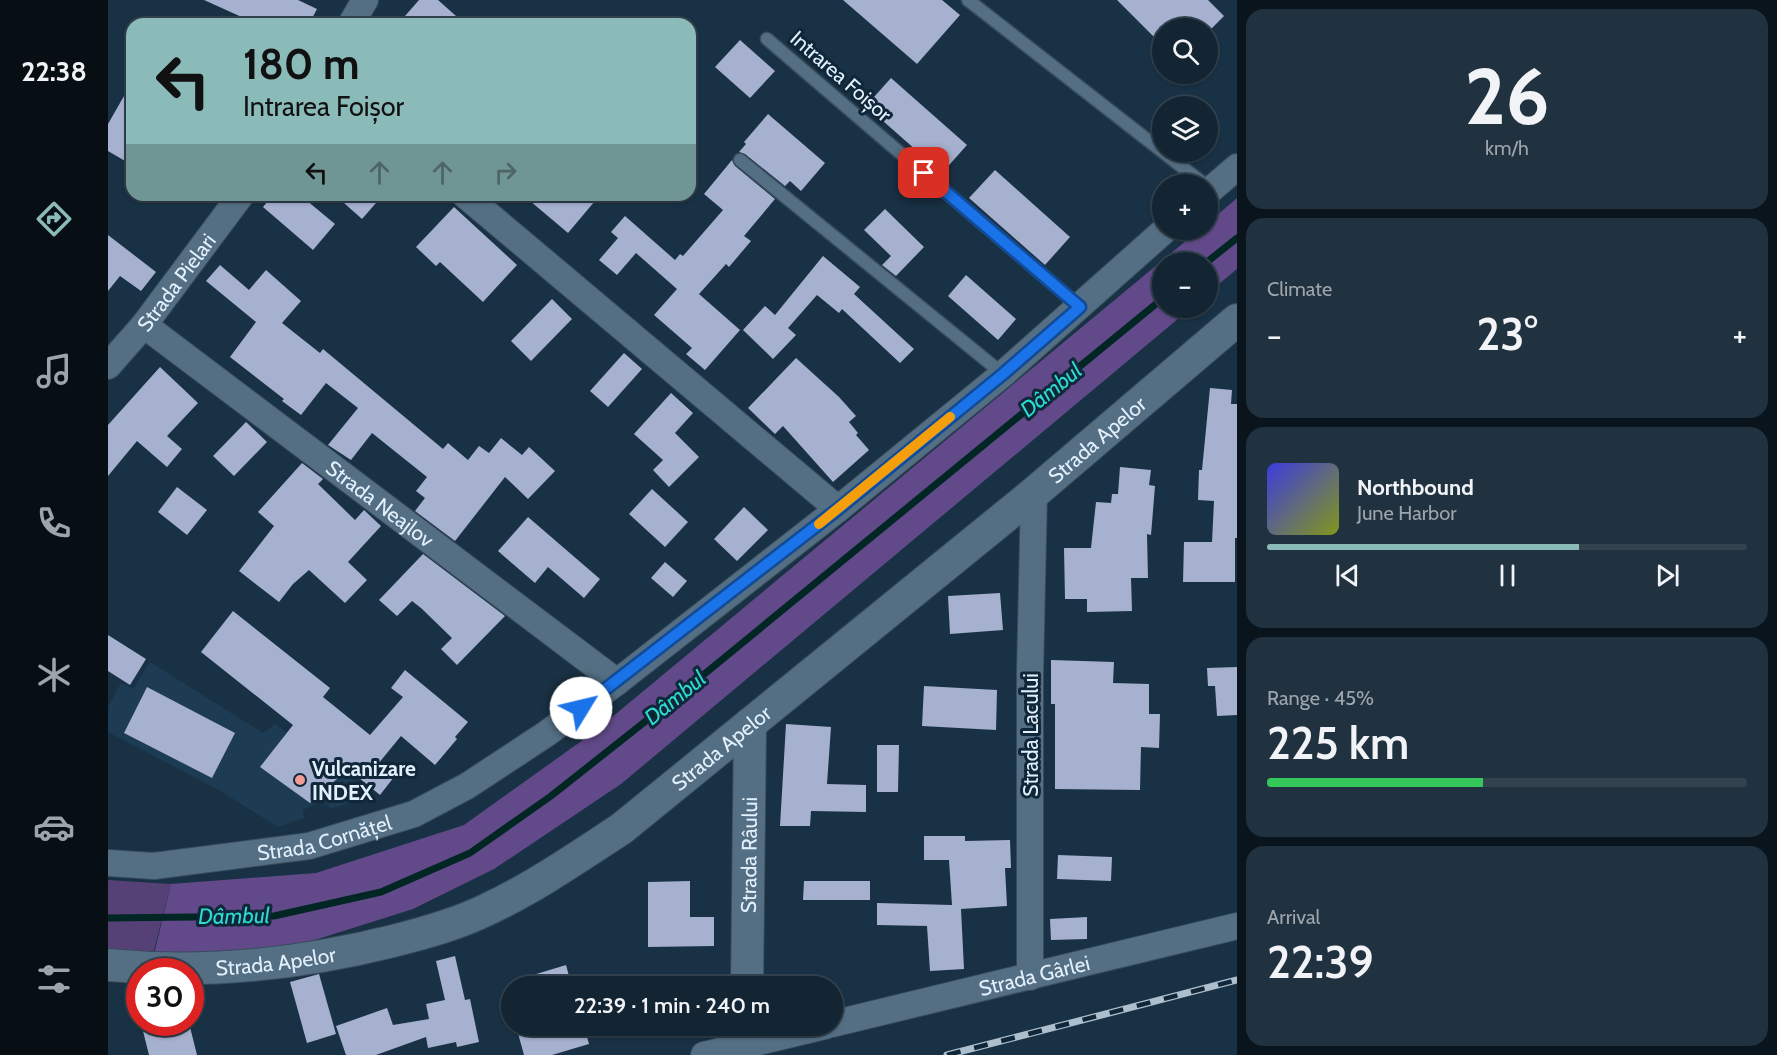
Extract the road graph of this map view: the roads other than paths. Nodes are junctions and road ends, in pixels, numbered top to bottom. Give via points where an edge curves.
1 (365, 0) edge
2 (968, 0) edge
3 (354, 18) edge
4 (767, 39) dead end
5 (740, 160) dead end
6 (1237, 167) edge
7 (1189, 174) edge
8 (1218, 180) edge
9 (237, 201) edge
10 (472, 201) edge
11 (1154, 240) edge
12 (1080, 307) junction
13 (1237, 320) edge
14 (144, 325) junction
15 (108, 366) edge
16 (1003, 374) junction
17 (1034, 494) junction
18 (838, 509) junction
19 (617, 682) junction
20 (750, 724) junction
21 (108, 863) edge
22 (1237, 926) edge
23 (108, 965) edge
24 (747, 976) edge
25 (1030, 977) junction
26 (843, 1021) edge
27 (776, 1036) edge
28 (747, 1042) edge
29 (704, 1055) edge

1 - 3 street
2 - 7 lane
4 - 12 lane, Intrarea Foișor
5 - 16 lane
6 - 8 street
9 - 14 street, Strada Pielari
10 - 18 street
11 - 12 street, Strada Cornățel
12 - 16 street, Strada Cornățel
13 - 17 street, Strada Apelor
14 - 15 street, Strada Pielari
14 - 19 street, Strada Neajlov
16 - 18 street, Strada Cornățel
17 - 20 street, Strada Apelor
17 - 25 street, Strada Lacului
18 - 19 street, Strada Cornățel
19 - 21 street, Strada Cornățel via 467,786 414,814 309,846 154,866
20 - 23 street, Strada Apelor via 621,829 565,866 478,913 430,931 349,952 281,962 207,967
20 - 24 street, Strada Râului
22 - 25 street, Strada Gârlei
25 - 26 street, Strada Gârlei
27 - 28 street
28 - 29 street

